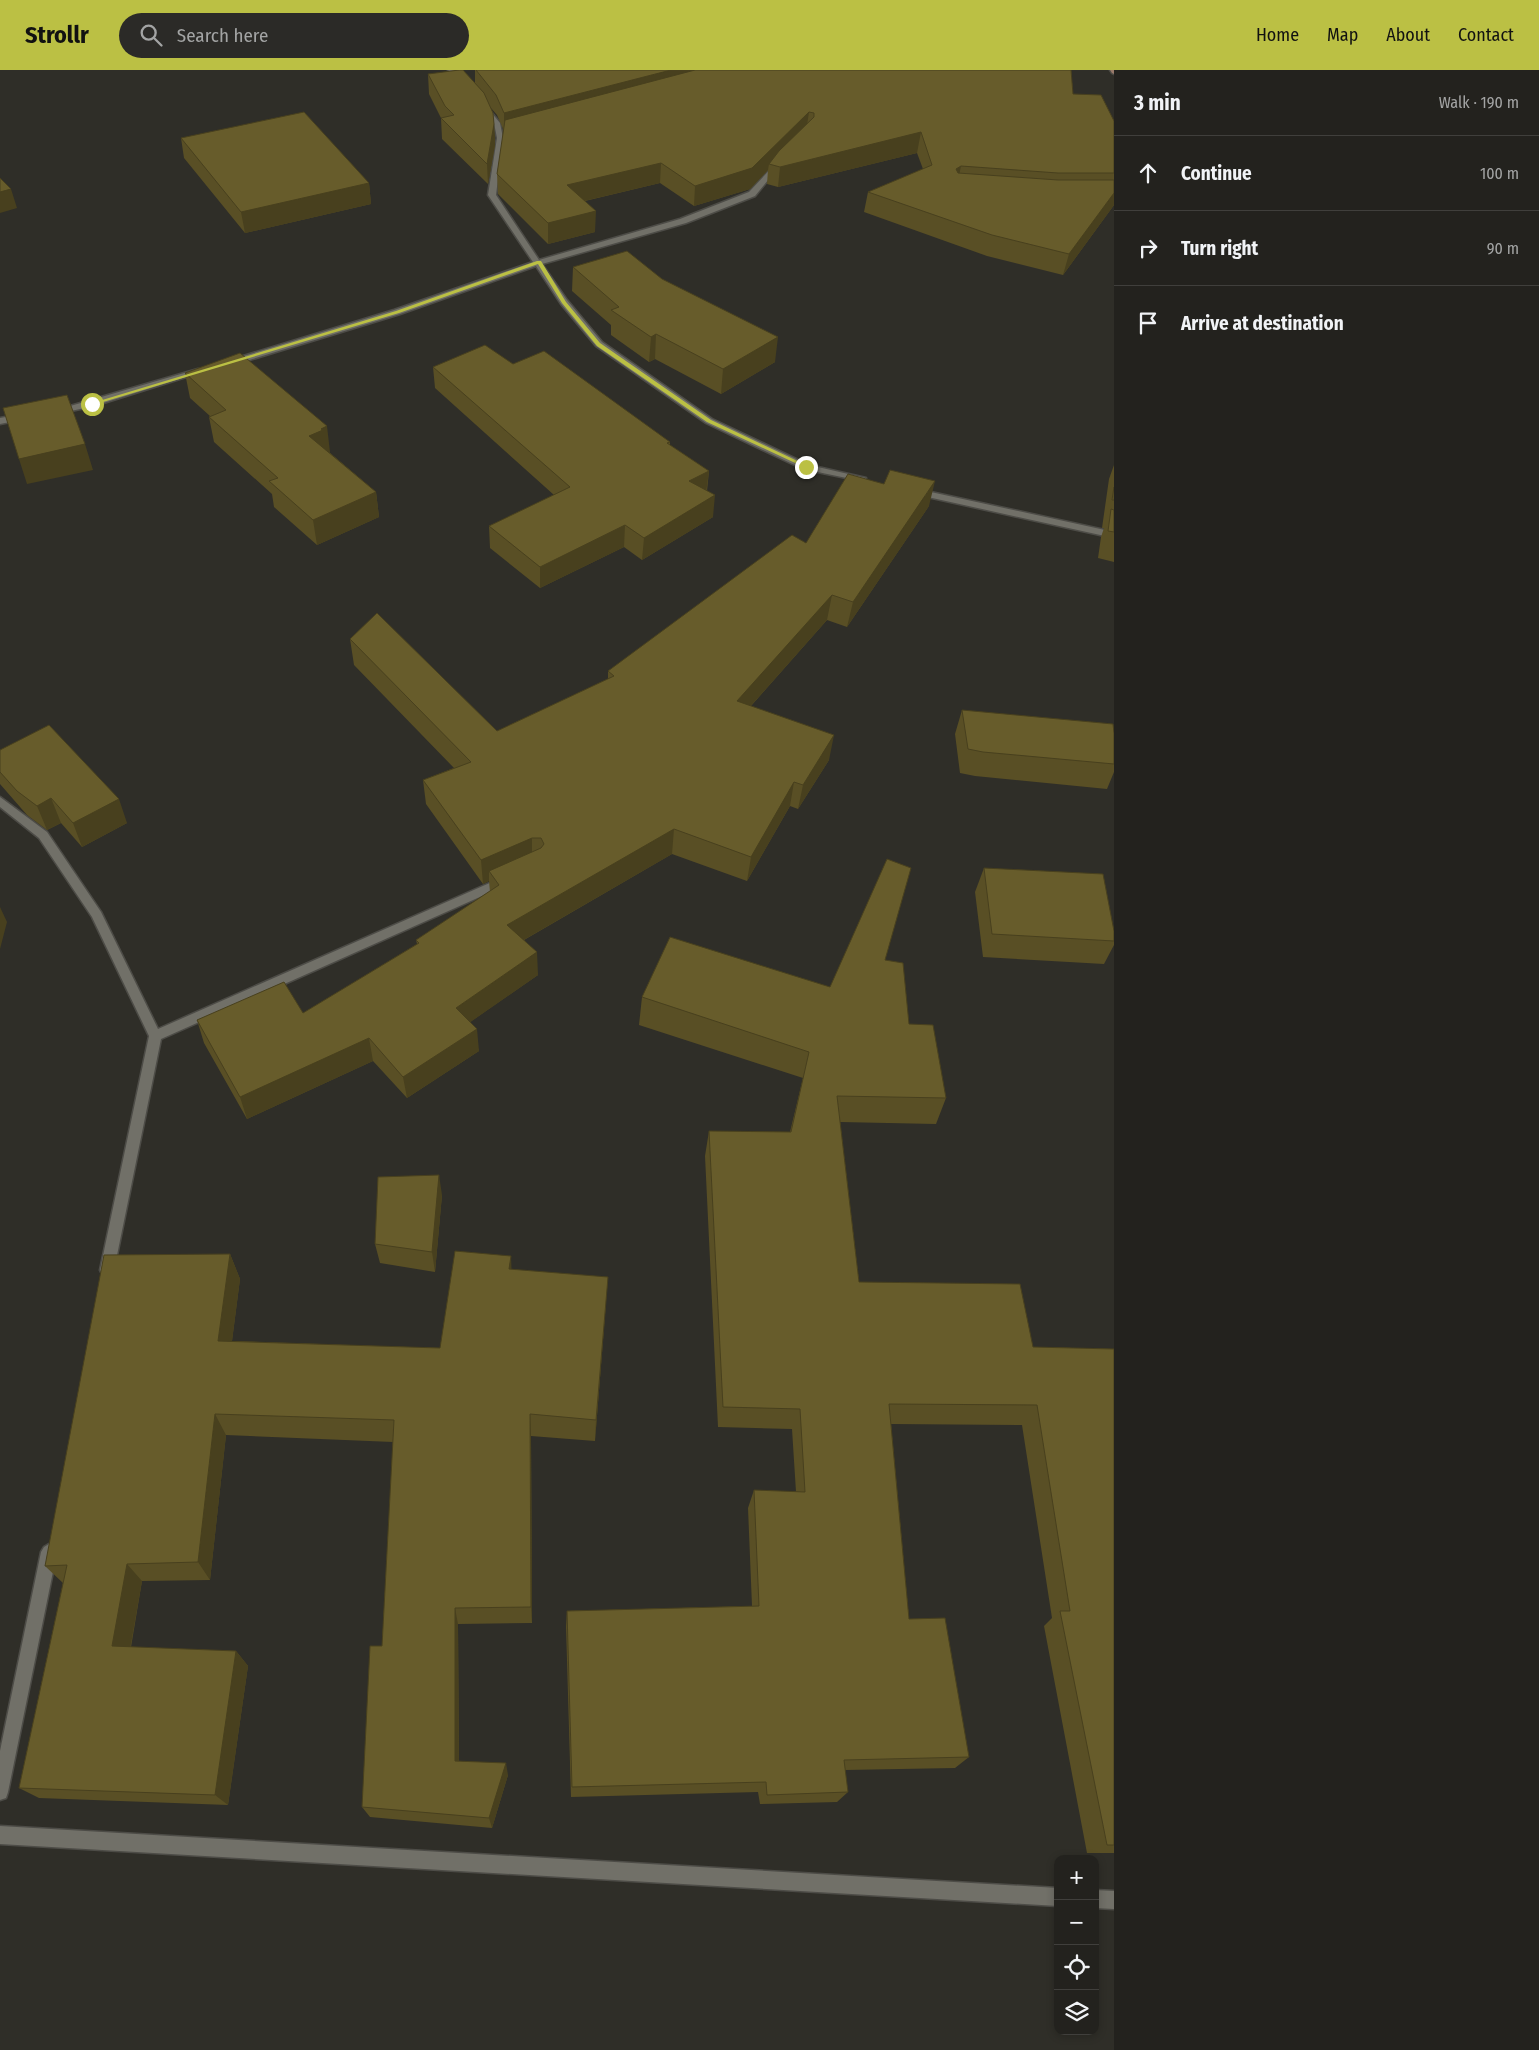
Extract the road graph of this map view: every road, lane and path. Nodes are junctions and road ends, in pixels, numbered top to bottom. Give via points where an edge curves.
1 (481, 103) edge
2 (510, 136) edge
3 (500, 138) junction
4 (787, 155) edge
5 (539, 262) junction
6 (225, 364) edge
7 (206, 370) edge
8 (44, 413) edge
9 (35, 415) edge
10 (0, 421) edge
11 (874, 482) edge
12 (912, 490) edge
13 (1114, 535) edge
14 (0, 801) edge
15 (519, 875) edge
16 (155, 1036) junction
17 (104, 1288) edge
18 (52, 1540) edge
19 (0, 1792) edge
20 (0, 1835) edge
21 (1054, 1897) edge
22 (1099, 1899) edge
23 (1114, 1900) edge

1 - 3 street via 497,123
2 - 3 street
3 - 5 street via 492,194
4 - 5 street via 752,194 683,221
5 - 6 street via 397,312
5 - 11 street via 564,302 598,344 709,421 806,467
7 - 8 street via 92,404
9 - 10 street
12 - 13 street
14 - 16 street via 43,836 97,915
15 - 16 street
16 - 17 street
18 - 19 street
20 - 21 street
22 - 23 street

